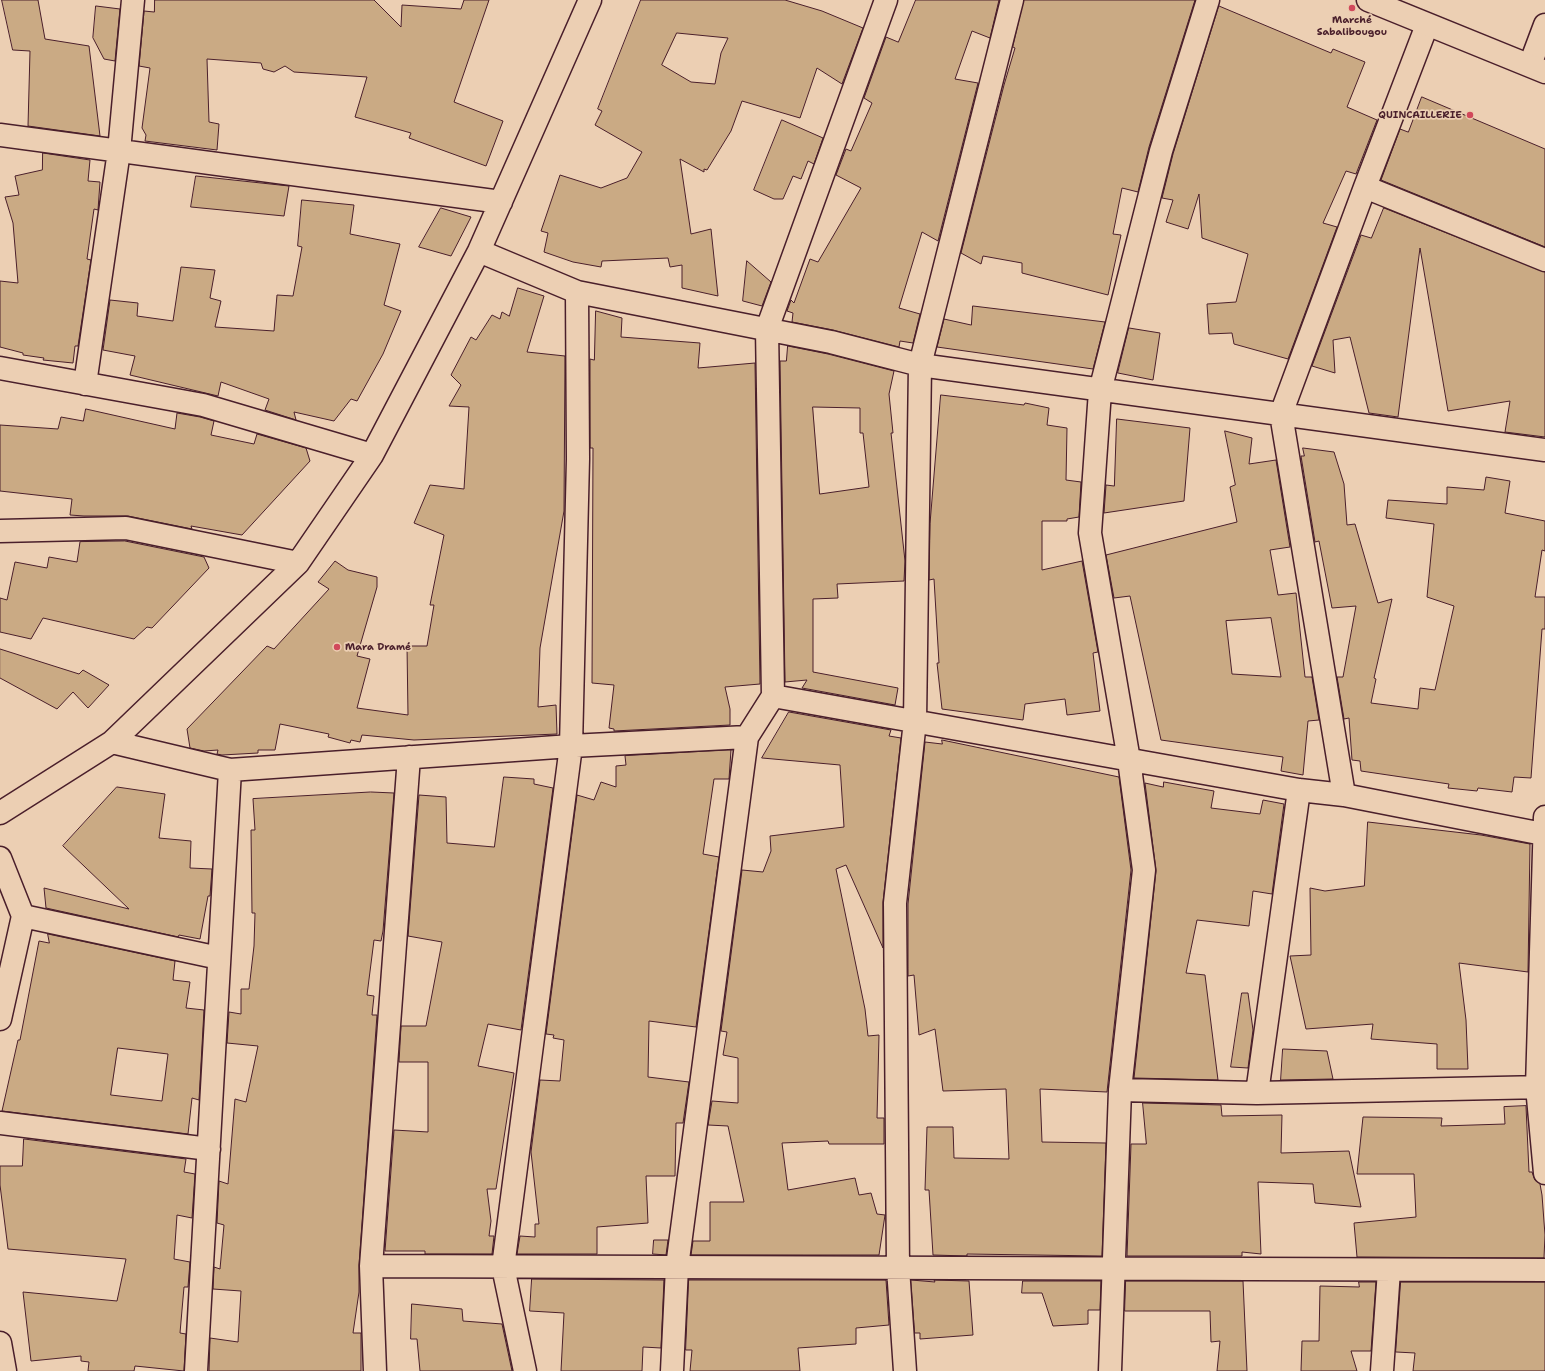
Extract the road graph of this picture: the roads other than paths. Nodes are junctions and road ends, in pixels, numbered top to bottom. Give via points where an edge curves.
1 (133, 0) edge
2 (590, 0) edge
3 (886, 0) edge
4 (1012, 0) edge
5 (1208, 0) edge
6 (1368, 0) edge
7 (1427, 25) junction
8 (1545, 25) edge
9 (1538, 68) edge
10 (0, 135) edge
11 (119, 151) junction
12 (1365, 186) junction
13 (501, 202) junction
14 (479, 250) junction
15 (1545, 260) edge
16 (577, 292) junction
17 (767, 329) junction
18 (920, 365) junction
19 (0, 368) edge
20 (85, 384) junction
21 (1100, 391) junction
22 (1282, 414) junction
23 (1545, 450) edge
24 (372, 455) junction
25 (0, 531) edge
26 (298, 563) junction
27 (773, 696) junction
28 (915, 721) junction
29 (747, 737) junction
30 (112, 742) junction
31 (571, 746) junction
32 (409, 757) junction
33 (1130, 760) junction
34 (230, 770) junction
35 (1299, 790) junction
36 (1344, 795) junction
37 (0, 813) edge
38 (1544, 826) edge
39 (0, 858) edge
40 (22, 916) junction
41 (1543, 934) edge
42 (219, 958) junction
43 (0, 1019) edge
44 (1541, 1087) edge
45 (1120, 1090) junction
46 (1257, 1093) junction
47 (0, 1123) edge
48 (208, 1149) junction
49 (1545, 1173) edge
50 (371, 1266) junction
51 (503, 1267) junction
52 (677, 1268) junction
53 (898, 1268) junction
54 (1114, 1269) junction
55 (1389, 1270) junction
56 (1545, 1270) edge
57 (0, 1343) edge
58 (5, 1371) edge
59 (196, 1371) edge
60 (376, 1371) edge
61 (524, 1371) edge
62 (672, 1371) edge
63 (905, 1371) edge
64 (1110, 1371) edge
65 (1382, 1371) edge

1 - 11 street
2 - 13 street
3 - 17 street
4 - 18 street
5 - 21 street via 1160,151
6 - 7 street
7 - 9 street
7 - 12 street
8 - 9 street
10 - 11 street
11 - 13 street
11 - 20 street
12 - 15 street
12 - 22 street
13 - 14 street
14 - 16 street
14 - 24 street
16 - 17 street
16 - 31 street via 578,459
17 - 18 street via 831,342
17 - 27 street
18 - 21 street
18 - 28 street
19 - 20 street
20 - 24 street via 203,405
21 - 22 street
21 - 33 street via 1090,532
22 - 23 street
22 - 36 street
24 - 26 street
25 - 26 street via 126,528
26 - 30 street
27 - 28 street
27 - 29 street
28 - 33 street
28 - 53 street via 895,902
29 - 31 street
29 - 52 street
30 - 34 street
30 - 37 street
31 - 32 street
31 - 51 street
32 - 34 street
32 - 50 street
33 - 35 street
33 - 45 street via 1144,870
34 - 42 street
35 - 36 street
35 - 46 street
36 - 38 street
38 - 41 street
39 - 40 street
40 - 42 street
40 - 43 street
41 - 44 street
42 - 48 street
44 - 46 street
44 - 49 street
45 - 46 street
45 - 54 street
47 - 48 street
48 - 59 street
50 - 51 street
50 - 60 street
51 - 52 street
51 - 61 street
52 - 53 street
52 - 62 street
53 - 54 street
53 - 63 street
54 - 55 street
54 - 64 street
55 - 56 street
55 - 65 street
57 - 58 street

